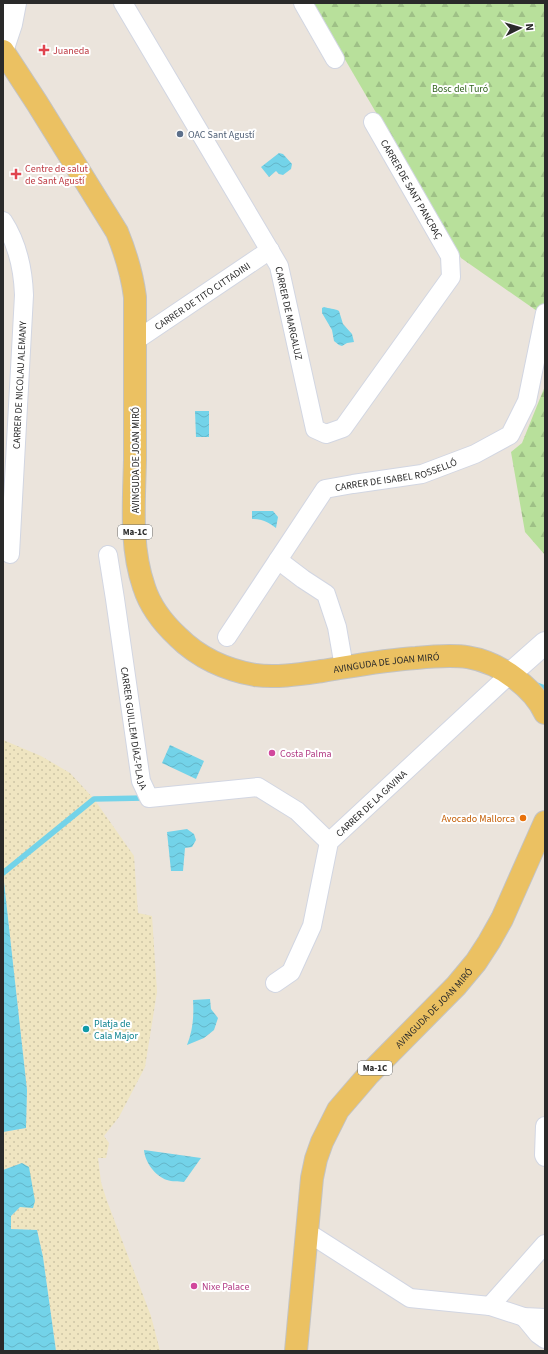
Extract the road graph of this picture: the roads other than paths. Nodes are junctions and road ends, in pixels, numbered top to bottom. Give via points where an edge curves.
1 (15, 3) edge
2 (123, 3) edge
3 (303, 3) edge
4 (3, 48) edge
5 (3, 51) edge
6 (335, 59) dead end
7 (373, 122) dead end
8 (3, 221) edge
9 (270, 250) junction
10 (450, 256) joint
11 (545, 314) edge
12 (135, 341) junction
13 (10, 554) dead end
14 (108, 555) dead end
15 (278, 560) junction
16 (227, 637) dead end
17 (545, 643) edge
18 (344, 667) junction
19 (510, 674) junction
20 (545, 713) edge
21 (545, 822) edge
22 (329, 842) junction
23 (275, 983) dead end
24 (545, 1126) edge
25 (545, 1157) edge
26 (307, 1232) junction
27 (545, 1244) edge
28 (490, 1306) junction
29 (524, 1317) junction
30 (545, 1318) edge
31 (545, 1339) edge
32 (296, 1351) edge

1 - 4 street
2 - 9 street, CARRER DE MARGALUZ
3 - 6 street
5 - 12 main road, AVINGUDA DE JOAN MIRÓ / Ma-1C via 117,232 127,255 132,277 135,298
7 - 10 street, CARRER DE SANT PANCRAÇ
8 - 13 street, CARRER DE NICOLAU ALEMANY via 18,252 24,295
9 - 10 street, CARRER DE MARGALUZ via 279,266 315,429 326,434 343,428 451,277
9 - 12 street, CARRER DE TITO CITTADINI
11 - 15 street, CARRER DE ISABEL ROSSELLÓ via 527,401 510,436 475,454 422,474 325,489
12 - 18 main road, AVINGUDA DE JOAN MIRÓ / Ma-1C via 135,540 140,572 155,609 171,631 187,646 228,668 256,675 287,675
14 - 22 street, CARRER GUILLEM DÍAZ-PLAJA via 141,782 149,798 258,787 298,810
15 - 16 street, CARRER DE ISABEL ROSSELLÓ
15 - 18 street via 326,594 337,627
17 - 19 street
18 - 19 main road, AVINGUDA DE JOAN MIRÓ / Ma-1C via 445,655 481,660
19 - 20 main road, AVINGUDA DE JOAN MIRÓ / Ma-1C via 537,700
19 - 22 street, CARRER DE LA GAVINA
21 - 26 main road, AVINGUDA DE JOAN MIRÓ / Ma-1C via 502,919 476,962 353,1092 329,1125 313,1172
22 - 23 street, CARRER DE LA GAVINA via 312,926 291,972
24 - 25 street
26 - 28 street via 410,1298
26 - 32 main road, AVINGUDA DE JOAN MIRÓ / Ma-1C
27 - 28 street
28 - 29 street
29 - 30 street
29 - 31 street

